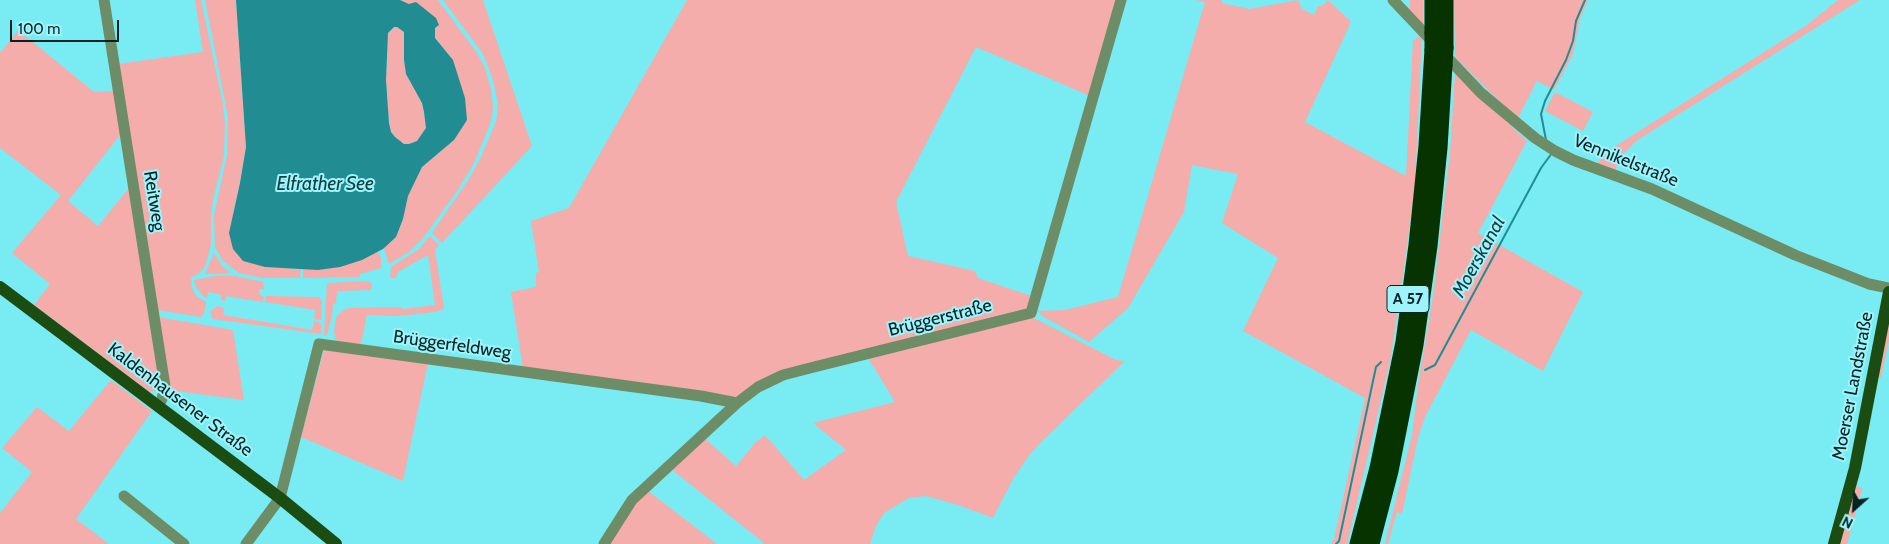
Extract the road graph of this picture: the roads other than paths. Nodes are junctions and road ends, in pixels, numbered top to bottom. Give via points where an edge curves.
1 (104, 0) edge
2 (1121, 0) edge
3 (1394, 0) edge
4 (1432, 0) edge
5 (1446, 0) edge
6 (1439, 49) junction
7 (0, 287) edge
8 (1889, 290) edge
9 (737, 403) junction
10 (158, 406) junction
11 (124, 496) dead end
12 (280, 498) junction
13 (184, 544) edge
14 (246, 544) edge
15 (336, 544) edge
16 (604, 544) edge
17 (1357, 544) edge
18 (1372, 544) edge
19 (1834, 544) edge

1 - 10 street, Reitweg via 165,386
2 - 9 street, Brüggerstraße via 1031,313 783,376 758,387
3 - 8 street, Vennikelstraße via 1481,93 1555,151 1652,190 1795,255
4 - 6 highway, A 57, bridge via 1432,33
5 - 6 highway, A 57
6 - 17 highway, A 57 via 1403,342 1377,468
6 - 18 highway, A 57, bridge via 1445,65 1432,236 1391,471
7 - 10 main road, Kaldenhausener Straße
8 - 19 main road, Moerser Landstraße via 1856,460
9 - 12 street, Brüggerfeldweg via 319,344
9 - 16 street, Brüggerstraße via 632,500
10 - 12 main road, Kaldenhausener Straße
11 - 13 street
12 - 14 street
12 - 15 main road, Kaldenhausener Straße

